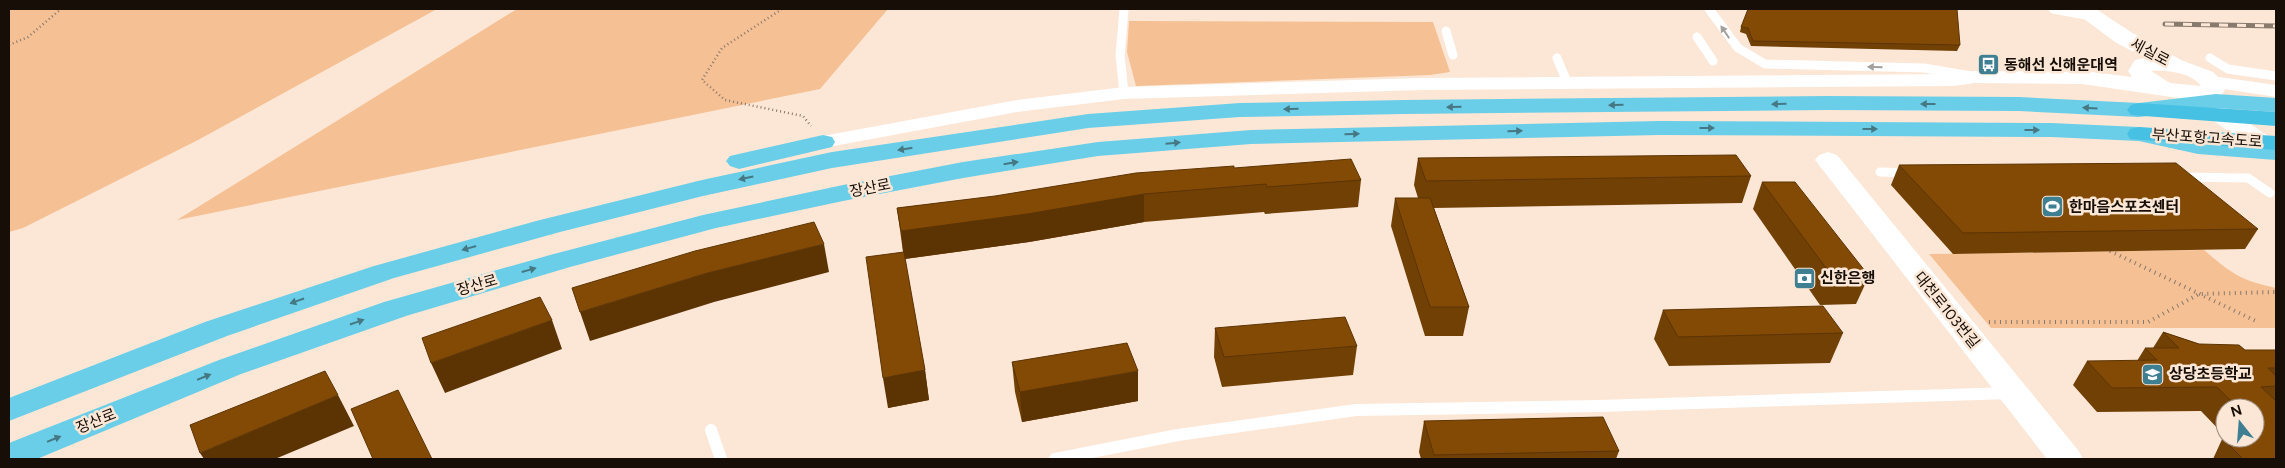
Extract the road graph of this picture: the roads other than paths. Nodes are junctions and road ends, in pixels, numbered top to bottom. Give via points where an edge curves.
1 (1124, 9) edge
2 (1710, 9) edge
3 (2053, 9) edge
4 (2088, 13) edge
5 (1446, 31) dead end
6 (1697, 37) dead end
7 (2123, 37) junction
8 (1453, 55) dead end
9 (1557, 58) dead end
10 (2210, 58) dead end
11 (1713, 62) dead end
12 (2177, 66) junction
13 (2141, 68) junction
14 (2276, 76) edge
15 (1975, 77) junction
16 (2083, 78) junction
17 (1567, 82) junction
18 (2161, 87) junction
19 (2203, 90) junction
20 (2276, 91) edge
21 (1124, 93) junction
22 (2276, 105) edge
23 (2276, 119) edge
24 (2139, 122) junction
25 (2276, 138) edge
26 (823, 142) joint
27 (2276, 143) edge
28 (2276, 153) edge
29 (1828, 160) dead end
30 (1880, 172) dead end
31 (1920, 173) edge
32 (2168, 177) edge
33 (2270, 193) dead end
34 (550, 226) junction
35 (2014, 394) junction
36 (9, 410) edge
37 (711, 430) dead end
38 (9, 457) edge
39 (722, 459) edge
40 (1054, 459) edge
41 (2066, 459) edge

1 - 21 lane via 1120,55
15 -> 2 lane via 1924,68 1765,64 1737,49
3 - 4 lane
4 - 7 street, 세실로
5 - 8 lane
6 - 11 lane
7 - 12 street, 세실로
7 - 13 street, 세실로
9 - 17 lane
10 - 14 lane via 2228,69
12 - 13 street, 세실로 via 2157,63
12 - 19 street, 세실로 via 2199,73
13 - 16 street
13 - 18 street, 세실로 via 2145,79
15 - 16 street
15 - 17 street via 1954,80
16 - 18 street
17 - 21 street
18 - 19 street, 세실로
19 - 20 street
19 - 25 street, 세실로
19 - 28 street, 세실로
21 - 26 street via 1017,106
22 - 24 highway via 2216,101
23 - 24 highway, 부산포항고속도로
24 - 27 highway, 부산포항고속도로
24 - 28 highway via 2198,147
24 -> 34 highway via 2020,104 1240,110 1088,121 832,160
38 -> 24 highway, 장산로 via 230,367 395,309 713,221 963,170 1098,149 1251,137 1659,128 2041,130
26 - 34 highway via 699,170 633,189
29 - 35 street, 대천로103번길
30 - 31 lane
32 - 33 lane via 2248,178
34 -> 36 highway via 384,272 225,326
35 - 40 lane via 1356,410 1178,435
35 - 41 street, 대천로103번길
37 - 39 lane

